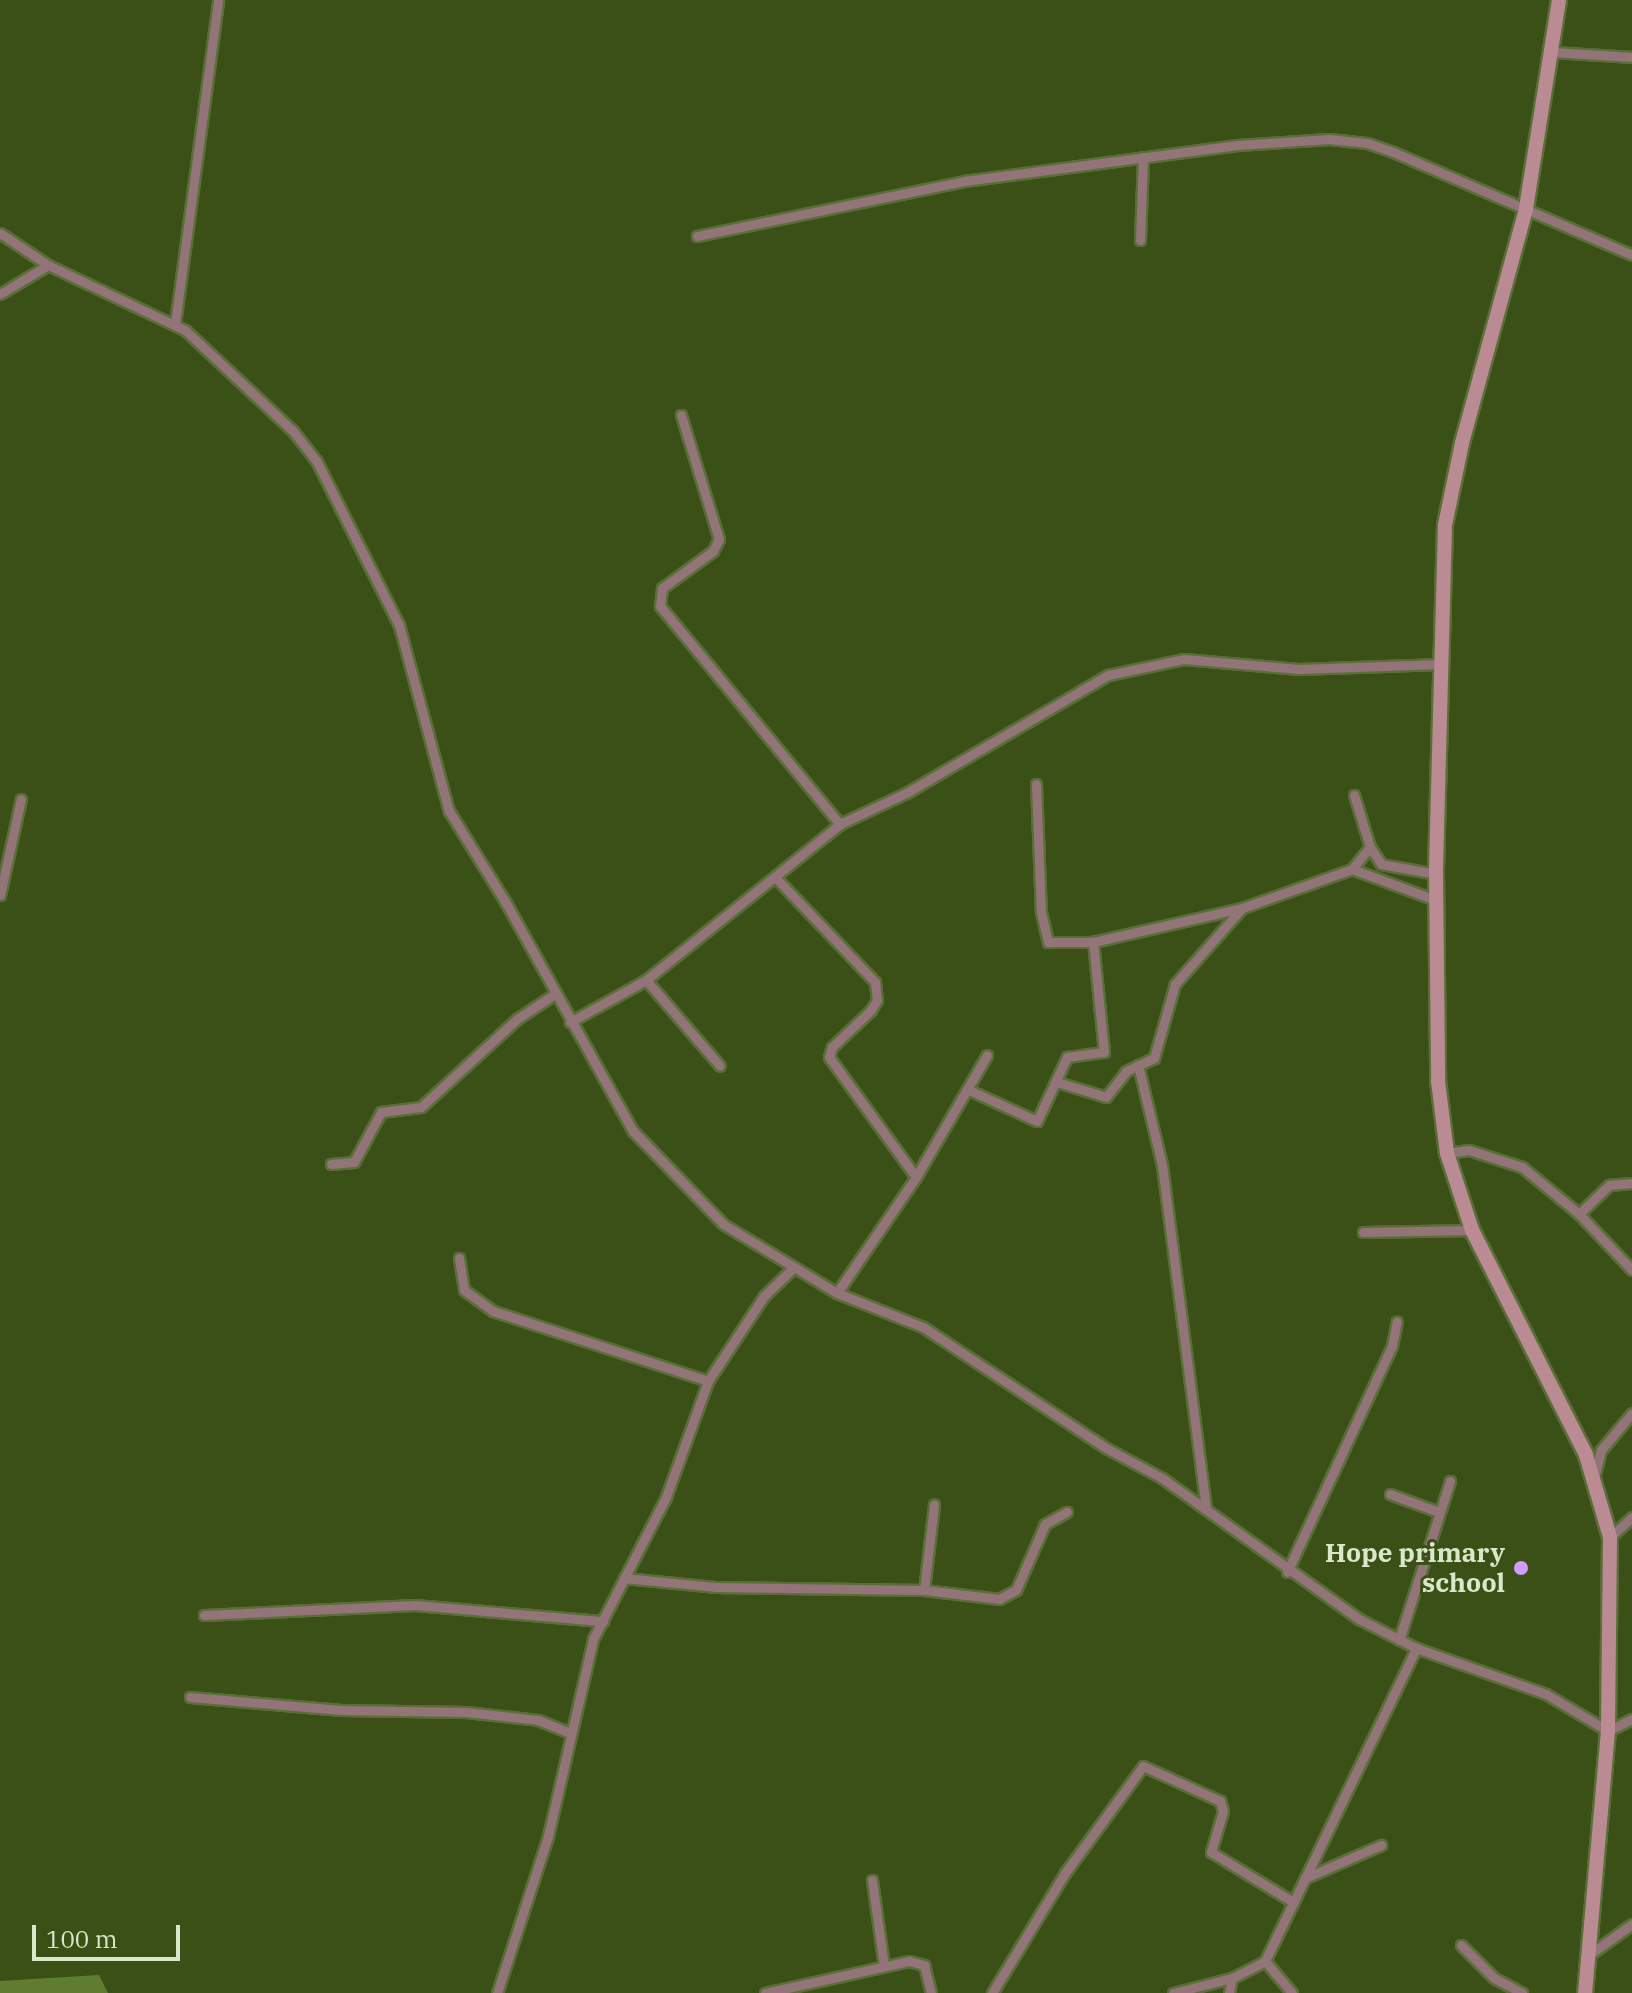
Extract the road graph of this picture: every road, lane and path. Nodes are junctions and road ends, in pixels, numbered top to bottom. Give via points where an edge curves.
1 (218, 0) edge
2 (1559, 0) edge
3 (1553, 52) junction
4 (1632, 57) edge
5 (1143, 157) junction
6 (1526, 209) junction
7 (0, 233) edge
8 (697, 236) dead end
9 (1140, 240) dead end
10 (1632, 255) edge
11 (48, 265) junction
12 (0, 294) edge
13 (175, 324) junction
14 (681, 415) dead end
15 (1441, 664) junction
16 (1036, 784) dead end
17 (1354, 795) dead end
18 (21, 799) dead end
19 (840, 824) junction
20 (1370, 847) junction
21 (1352, 869) junction
22 (1436, 874) junction
23 (775, 877) junction
24 (0, 895) edge
25 (1438, 901) junction
26 (1242, 908) junction
27 (1093, 942) junction
28 (646, 980) junction
29 (556, 993) junction
30 (570, 1022) junction
31 (987, 1055) dead end
32 (1138, 1065) junction
33 (720, 1066) dead end
34 (1057, 1082) junction
35 (967, 1089) junction
36 (1447, 1153) junction
37 (331, 1164) dead end
38 (916, 1177) junction
39 (1632, 1183) edge
40 (1579, 1214) junction
41 (1472, 1230) junction
42 (1363, 1232) dead end
43 (459, 1258) dead end
44 (793, 1268) junction
45 (1632, 1270) edge
46 (837, 1293) junction
47 (1397, 1321) dead end
48 (708, 1381) junction
49 (1632, 1413) edge
50 (1594, 1478) junction
51 (1450, 1481) dead end
52 (1390, 1494) dead end
53 (934, 1505) dead end
54 (1206, 1508) junction
55 (1067, 1512) dead end
56 (1439, 1512) junction
57 (1632, 1517) edge
58 (1610, 1537) junction
59 (1287, 1572) junction
60 (624, 1578) junction
61 (924, 1590) junction
62 (204, 1615) dead end
63 (603, 1621) junction
64 (1399, 1640) junction
65 (1416, 1648) junction
66 (190, 1697) dead end
67 (1632, 1719) edge
68 (1608, 1731) junction
69 (571, 1733) junction
70 (1381, 1845) dead end
71 (1305, 1878) junction
72 (872, 1880) dead end
73 (1290, 1900) junction
74 (1632, 1924) edge
75 (1461, 1945) dead end
76 (1589, 1955) junction
77 (1265, 1961) junction
78 (884, 1966) junction
79 (1232, 1978) junction
80 (497, 1993) edge
81 (765, 1993) edge
82 (931, 1993) edge
83 (992, 1993) edge
84 (1173, 1993) edge
85 (1229, 1993) edge
86 (1292, 1993) edge
87 (1522, 1993) edge
88 (1585, 1993) edge

1 - 13 street
2 - 3 street
3 - 4 street
3 - 6 street
5 - 6 street via 1295,139 1348,140 1419,162
5 - 8 street via 964,181
5 - 9 street
6 - 10 street via 1541,220
6 - 15 street via 1452,485 1442,572
7 - 11 street
11 - 12 street
11 - 13 street
13 - 29 street via 293,431 341,503 399,625 449,811
14 - 19 street via 719,539 713,551 662,588 660,606
15 - 19 street via 1299,669 1184,659 1133,666 1075,692 906,793
15 - 22 street
16 - 27 street via 1045,937 1055,944
17 - 20 street
18 - 24 street
19 - 23 street
20 - 21 street
20 - 22 street via 1390,869
21 - 25 street
21 - 26 street
22 - 25 street
23 - 28 street
23 - 38 street via 875,982 877,1000 871,1010 832,1047 829,1057
25 - 36 street via 1438,1081
26 - 27 street
26 - 32 street via 1175,984 1158,1053
27 - 34 street via 1106,1046 1097,1054 1072,1053
28 - 30 street
28 - 33 street
29 - 30 street
29 - 37 street via 517,1019 421,1107 381,1112 354,1162
30 - 44 street via 633,1131 723,1224
31 - 35 street
32 - 34 street via 1126,1071 1106,1097
32 - 54 street via 1162,1165
34 - 35 street via 1042,1117 1032,1123
35 - 38 street
36 - 40 street via 1469,1150 1507,1160 1534,1175
36 - 41 street
38 - 46 street
39 - 40 street via 1609,1185
40 - 45 street
41 - 42 street
41 - 50 street
43 - 48 street via 464,1290 493,1311
44 - 46 street
44 - 48 street via 764,1296
46 - 54 street via 889,1309 923,1327
47 - 59 street via 1392,1346
48 - 60 street via 677,1472
49 - 50 street via 1601,1450
50 - 58 street
51 - 56 street
52 - 56 street
53 - 61 street
54 - 59 street
55 - 61 street via 1045,1524 1016,1590 1007,1598
56 - 64 street
57 - 58 street
58 - 68 street
59 - 64 street
60 - 61 street via 715,1587
60 - 63 street
62 - 63 street via 415,1605
63 - 69 street via 593,1639
64 - 65 street
65 - 68 street via 1546,1694
65 - 71 street
66 - 69 street via 341,1710 466,1712 538,1720
67 - 68 street
68 - 76 street
69 - 80 street via 548,1836
70 - 71 street
71 - 73 street
72 - 78 street
73 - 77 street
73 - 83 street via 1211,1852 1223,1811 1220,1801 1143,1766 1065,1873
74 - 76 street
75 - 87 street via 1494,1978
76 - 88 street
77 - 79 street
77 - 86 street
78 - 81 street
78 - 82 street via 918,1961 927,1972
79 - 84 street
79 - 85 street

